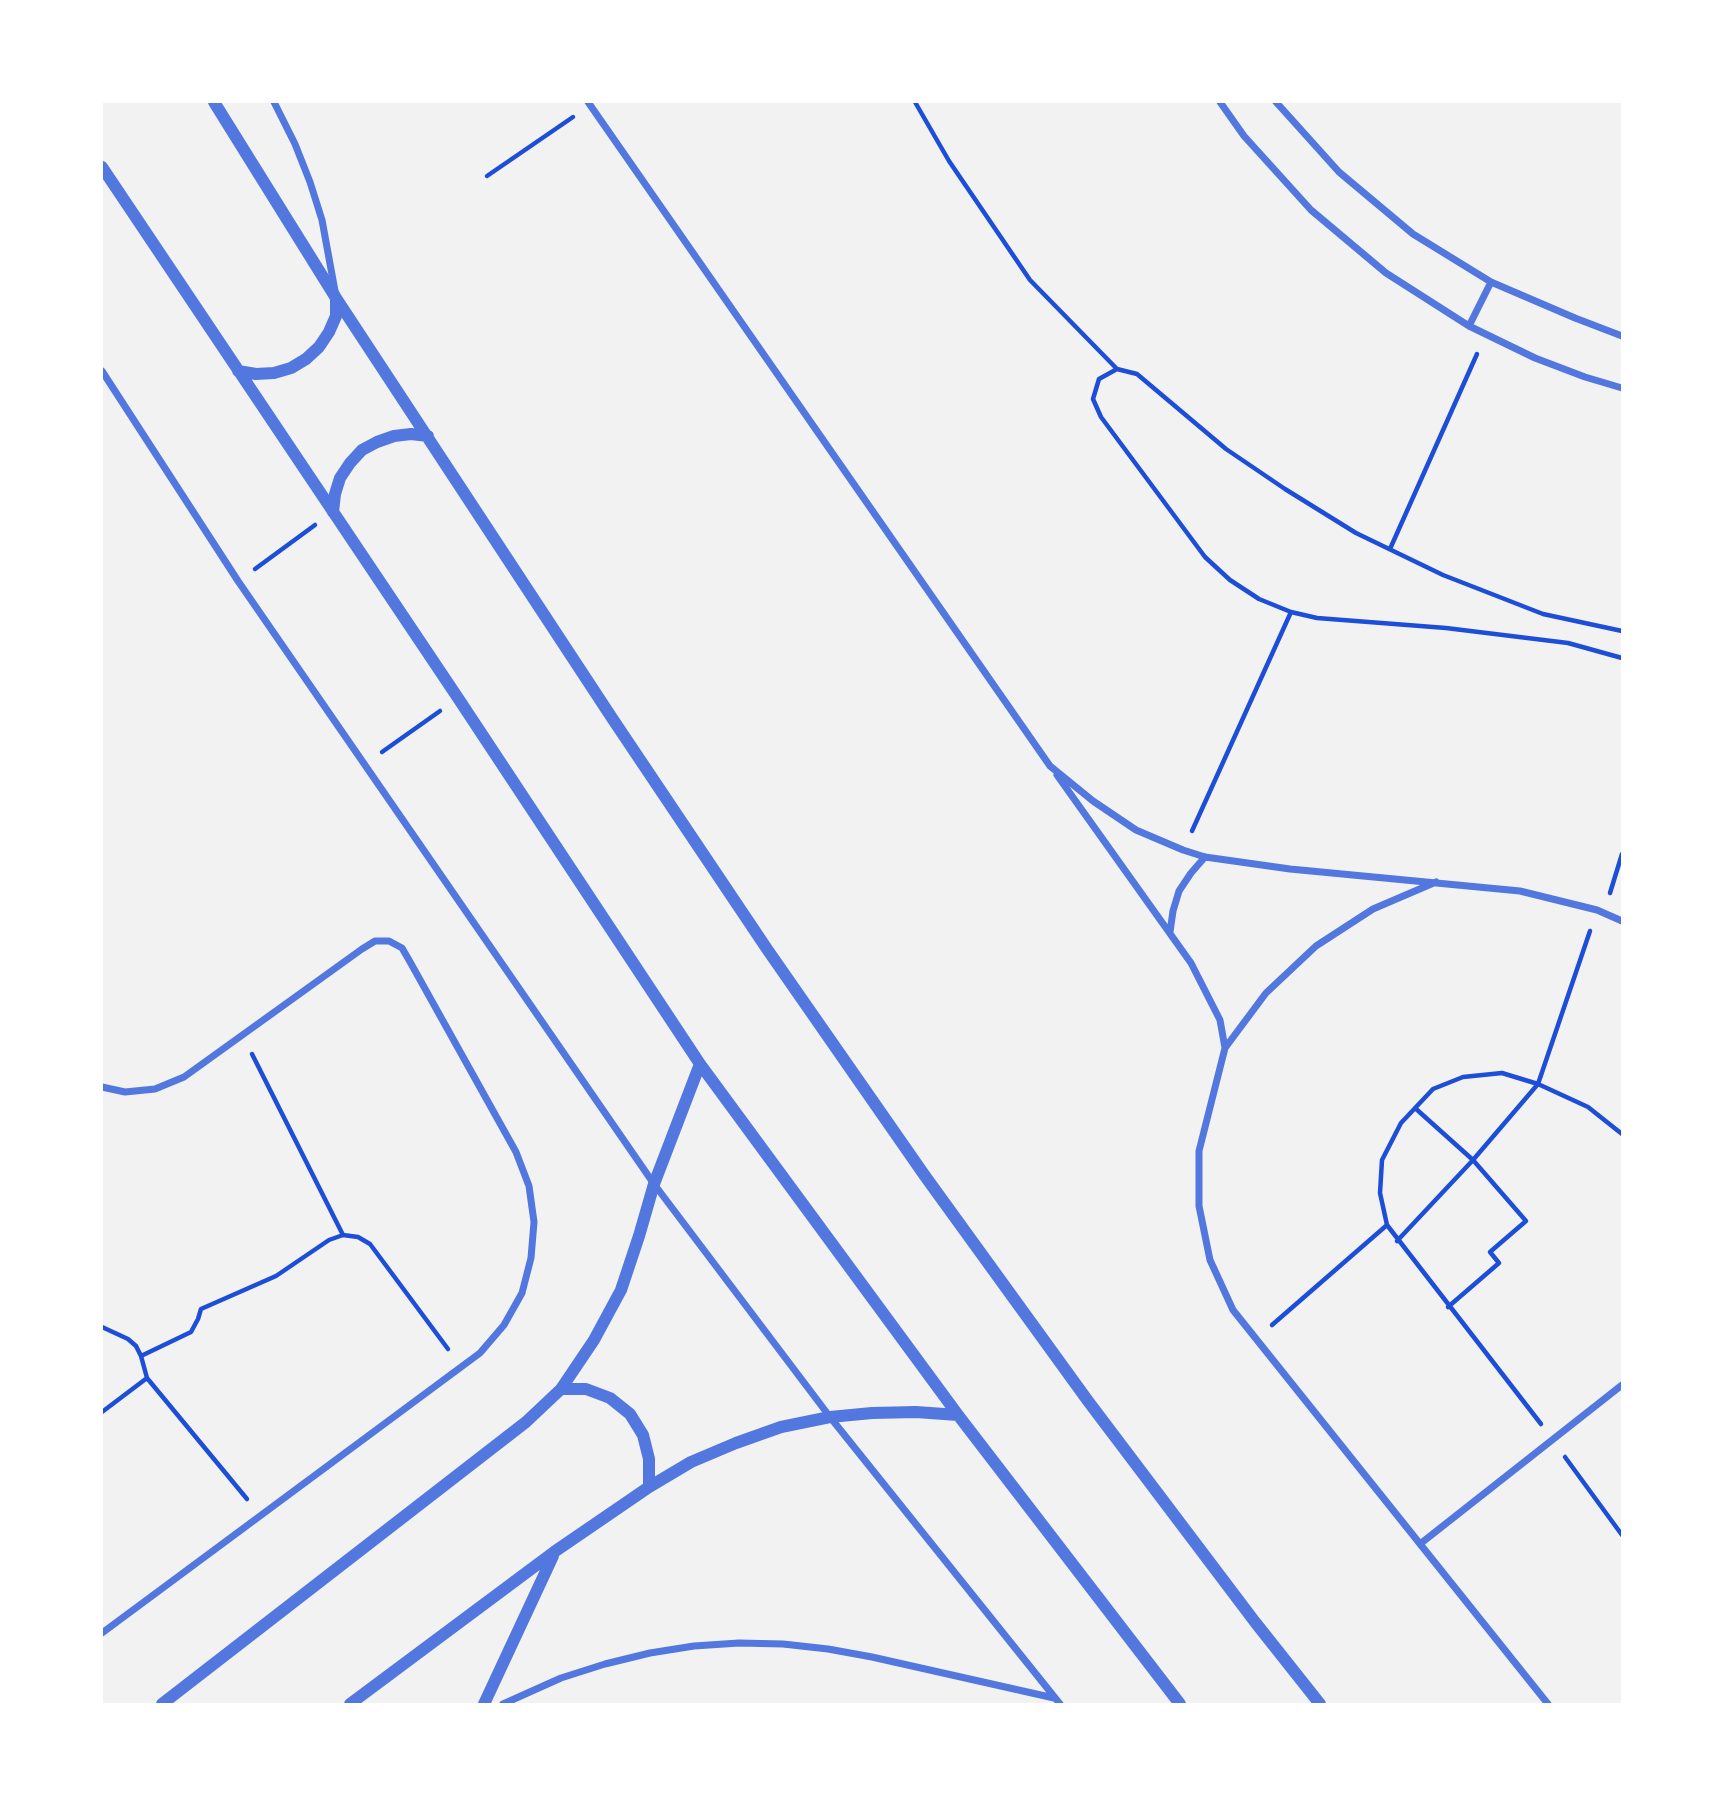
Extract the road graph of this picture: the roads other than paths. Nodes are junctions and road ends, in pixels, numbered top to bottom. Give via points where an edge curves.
1 (214, 102) edge
2 (274, 102) edge
3 (1220, 102) edge
4 (1276, 102) edge
5 (589, 103) edge
6 (102, 167) edge
7 (1491, 282) junction
8 (336, 298) junction
9 (1469, 326) junction
10 (1622, 336) edge
11 (102, 371) edge
12 (238, 371) junction
13 (1622, 388) edge
14 (428, 436) junction
15 (333, 512) junction
16 (1050, 766) junction
17 (1205, 857) junction
18 (1437, 882) junction
19 (1622, 922) edge
20 (1170, 932) junction
21 (1225, 1048) junction
22 (699, 1064) junction
23 (102, 1087) edge
24 (654, 1184) junction
25 (1622, 1385) edge
26 (561, 1389) junction
27 (958, 1415) junction
28 (830, 1418) junction
29 (649, 1487) junction
30 (1419, 1544) junction
31 (554, 1552) junction
32 (102, 1633) edge
33 (1057, 1701) edge
34 (162, 1704) edge
35 (350, 1704) edge
36 (484, 1704) edge
37 (503, 1704) edge
38 (1180, 1704) edge
39 (1320, 1704) edge
40 (1548, 1704) edge

1 - 8 street
2 - 8 street via 310,181
3 - 9 street via 1244,136 1311,210 1386,274
4 - 7 street via 1339,172 1413,234
5 - 16 street
6 - 12 street
7 - 9 street
7 - 10 street
8 - 12 street via 336,316 329,332 306,359 274,373
8 - 14 street
9 - 13 street via 1535,358
11 - 24 street via 238,581
12 - 15 street
14 - 15 street via 394,436 362,450 340,478
14 - 39 street via 767,949 925,1176 1088,1401
15 - 22 street
16 - 17 street via 1136,830
16 - 20 street
17 - 18 street
17 - 20 street via 1180,891
18 - 19 street via 1520,891
18 - 21 street via 1373,909 1316,946 1266,993
20 - 21 street via 1220,1020
21 - 30 street via 1199,1151 1199,1206 1210,1259 1233,1310
22 - 24 street
22 - 27 street
23 - 32 street via 125,1092 155,1089 184,1077 375,941 389,941 402,948 516,1152 529,1186 534,1222 522,1293 504,1325 480,1353
24 - 26 street via 621,1290
24 - 28 street
25 - 30 street
26 - 29 street via 586,1389 610,1398 630,1413 643,1435
26 - 34 street via 526,1422
27 - 28 street via 883,1412
27 - 38 street
28 - 29 street via 781,1427 736,1443
28 - 33 street
29 - 31 street
30 - 40 street
31 - 35 street
31 - 36 street
33 - 37 street via 872,1657 783,1644 739,1643 694,1646 605,1664

